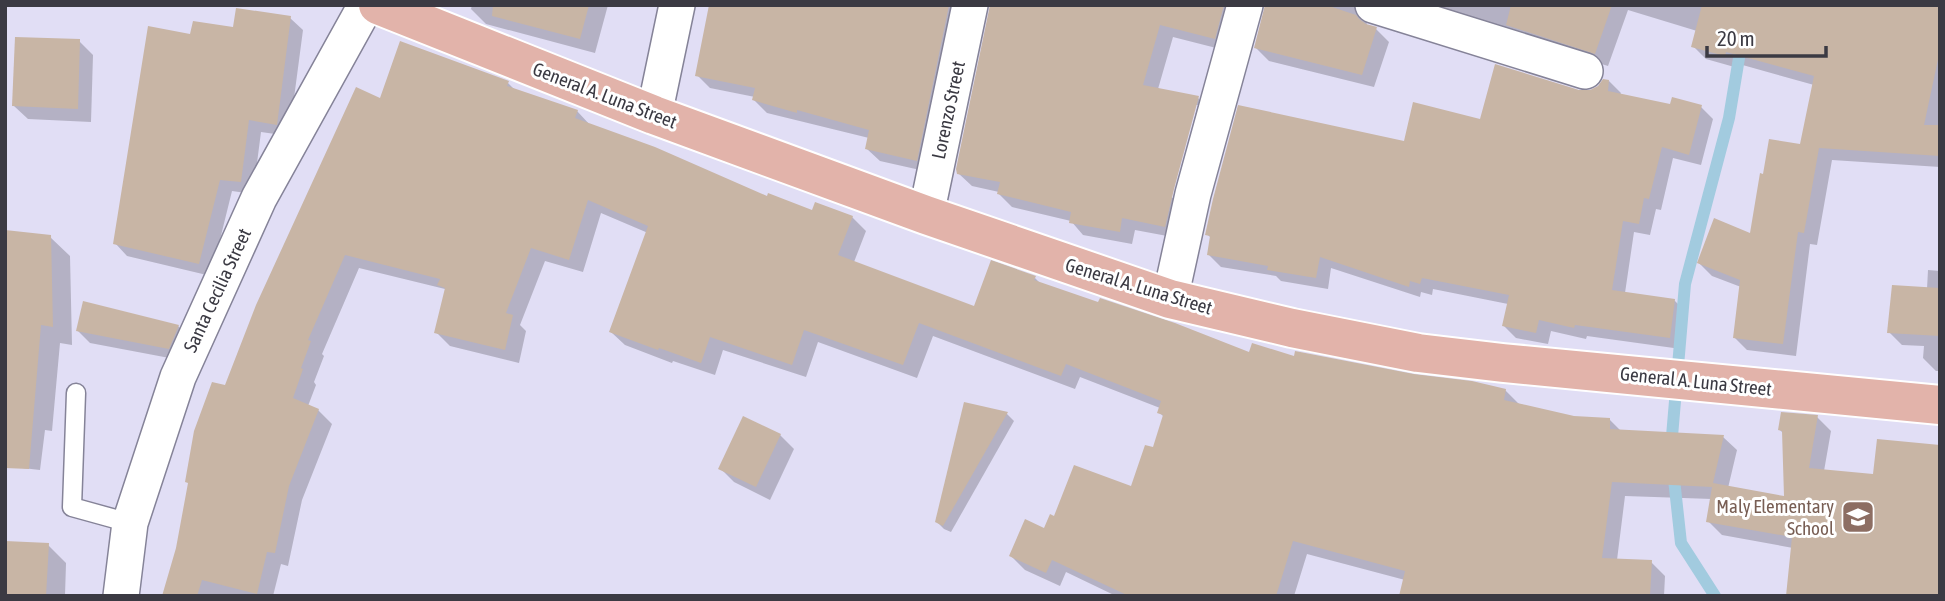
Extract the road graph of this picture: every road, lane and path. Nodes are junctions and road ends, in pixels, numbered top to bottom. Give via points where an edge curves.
1 (366, 5) edge
2 (378, 5) edge
3 (677, 5) edge
4 (970, 5) edge
5 (1245, 5) edge
6 (1373, 5) edge
7 (1585, 71) dead end
8 (654, 115) junction
9 (926, 215) junction
10 (1170, 299) junction
11 (76, 393) dead end
12 (1940, 405) edge
13 (130, 523) junction
14 (121, 596) edge

1 - 13 street, Santa Cecilia Street via 259,198 226,269 177,377
2 - 8 main road, General A. Luna Street
3 - 8 street
4 - 9 street, Lorenzo Street
5 - 10 street via 1192,194
6 - 7 street
8 - 9 main road, General A. Luna Street
9 - 10 main road, General A. Luna Street
10 - 12 main road, General A. Luna Street via 1418,353
11 - 13 lane via 72,507
13 - 14 street, Santa Cecilia Street

